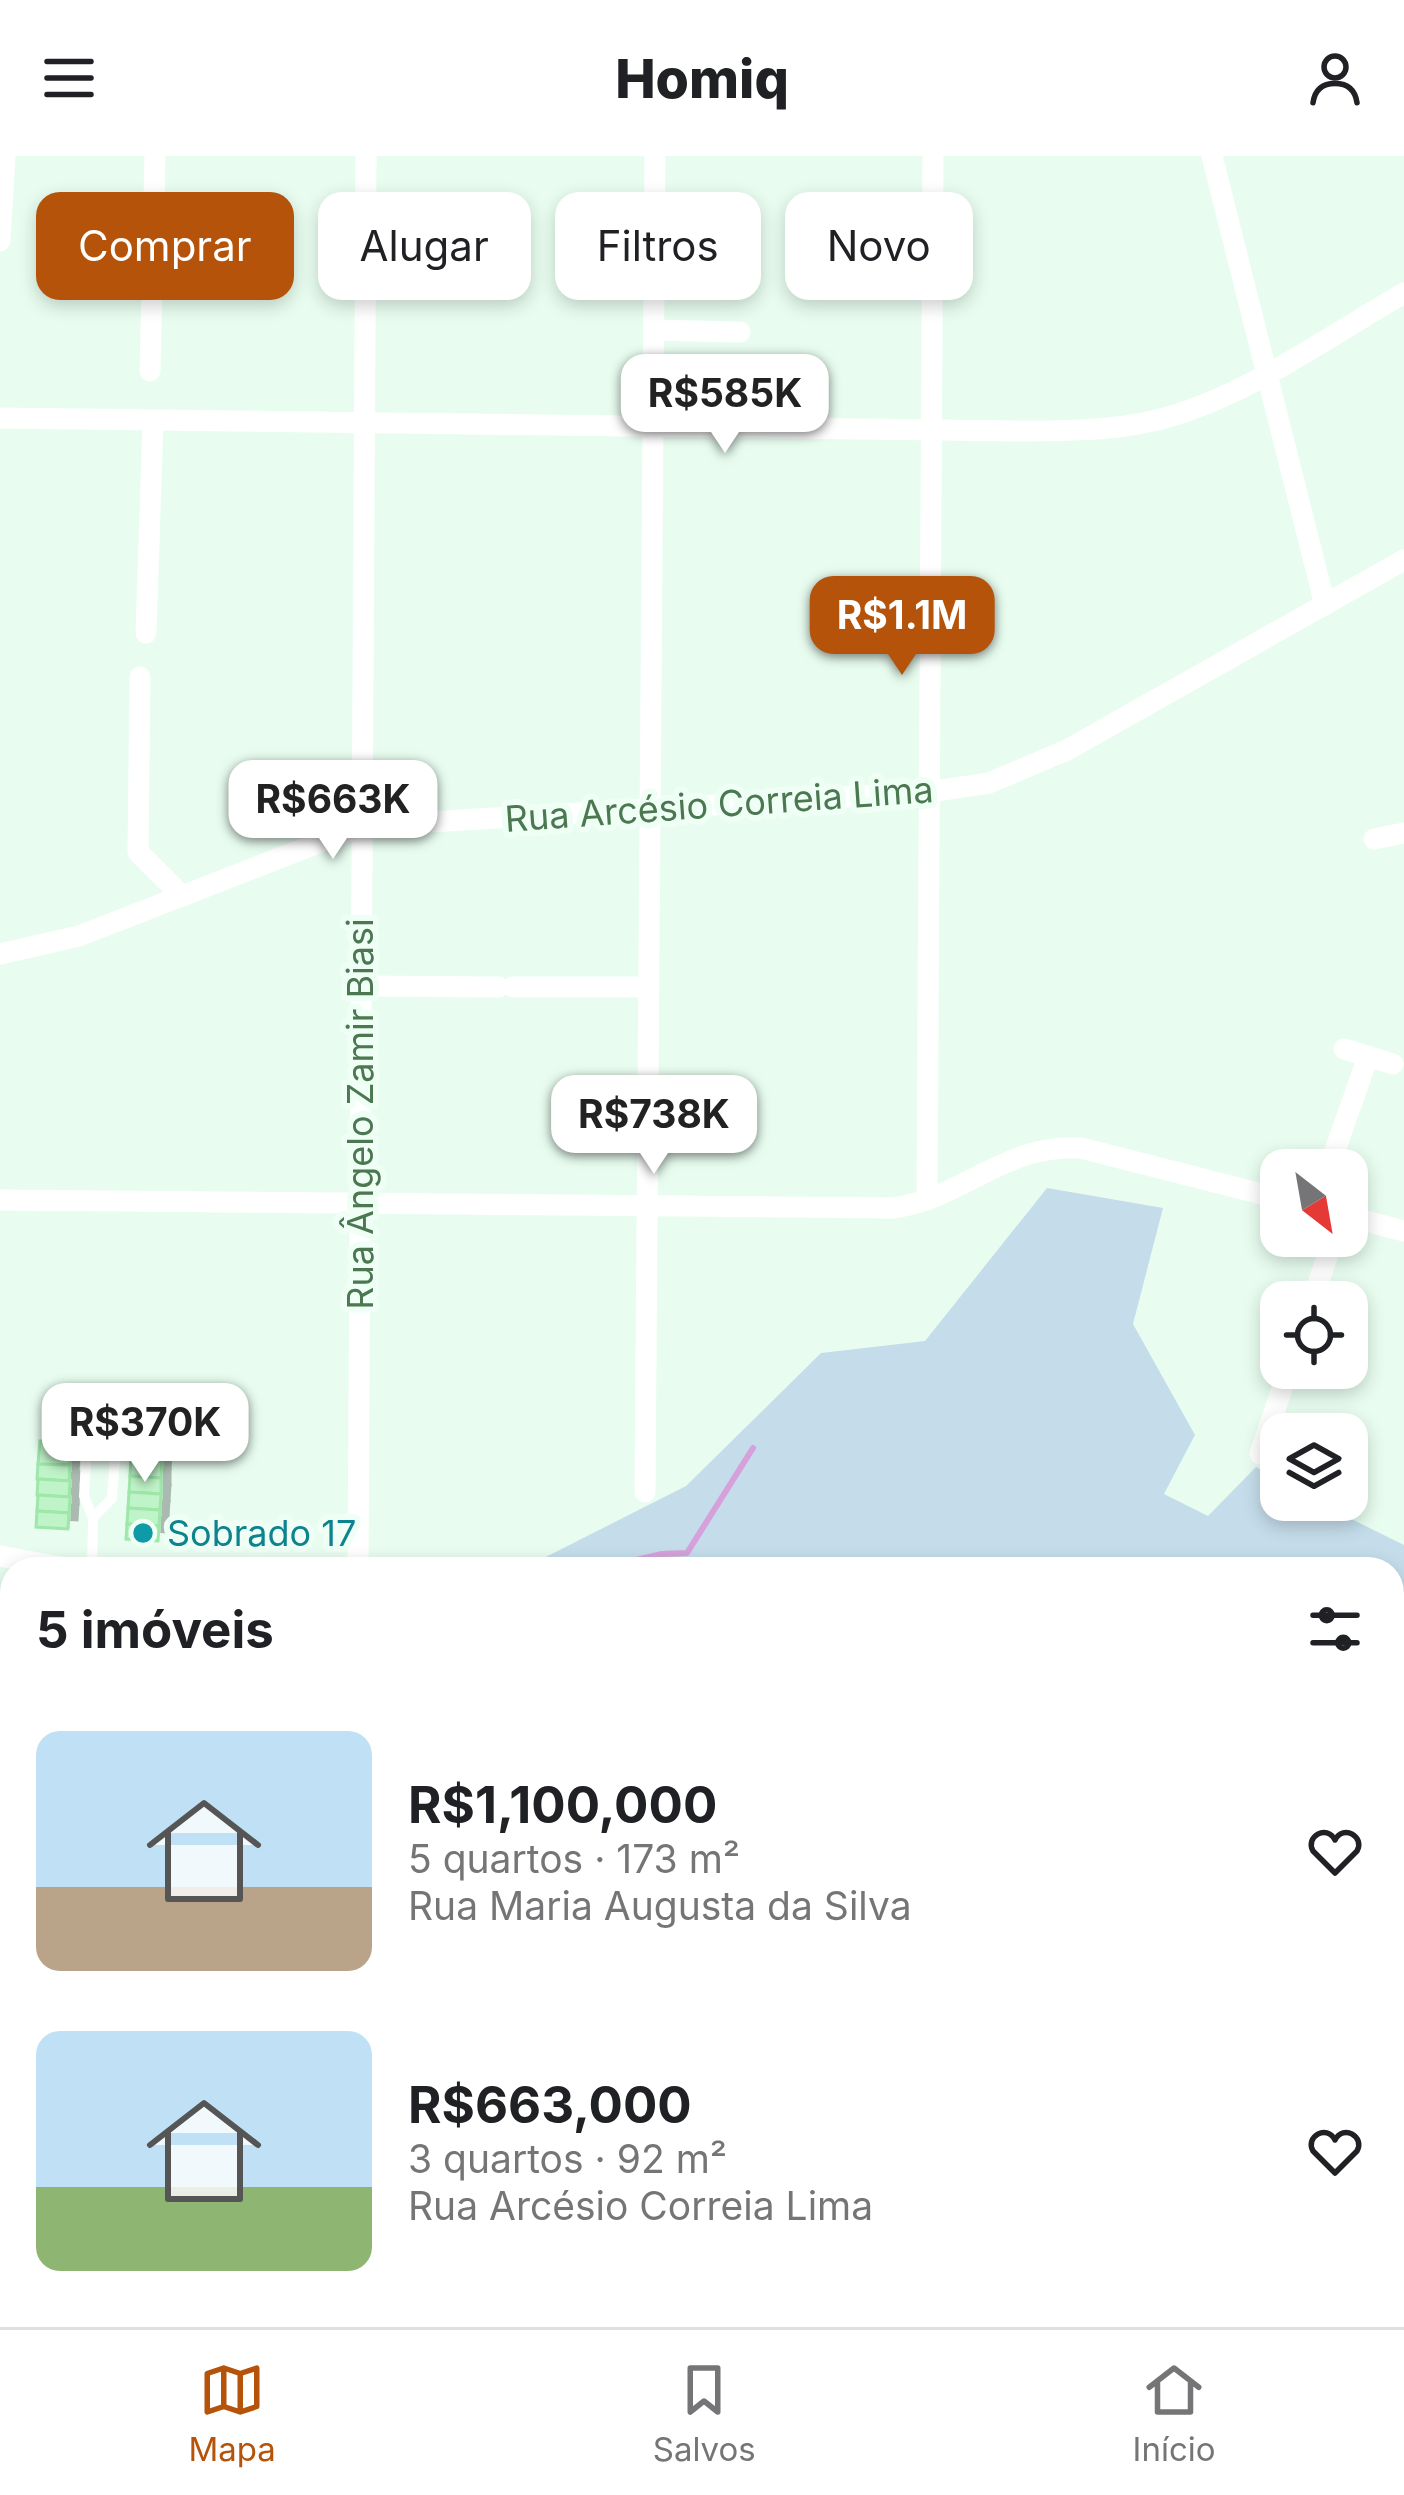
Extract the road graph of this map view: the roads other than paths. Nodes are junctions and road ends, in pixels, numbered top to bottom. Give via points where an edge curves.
1 (5, 156) edge
2 (155, 156) edge
3 (366, 156) edge
4 (655, 156) edge
5 (933, 156) edge
6 (1212, 156) edge
7 (654, 192) edge
8 (0, 241) edge
9 (1404, 293) edge
10 (654, 300) edge
11 (654, 330) junction
12 (740, 332) dead end
13 (150, 371) dead end
14 (1266, 372) junction
15 (0, 418) edge
16 (153, 422) junction
17 (364, 424) junction
18 (653, 427) junction
19 (932, 430) junction
20 (1404, 560) edge
21 (1325, 605) junction
22 (146, 633) dead end
23 (140, 677) dead end
24 (929, 791) junction
25 (650, 810) junction
26 (362, 826) junction
27 (1404, 833) edge
28 (1374, 838) dead end
29 (182, 896) junction
30 (0, 954) edge
31 (361, 986) junction
32 (649, 987) junction
33 (1344, 1049) dead end
34 (1368, 1057) junction
35 (1393, 1064) dead end
36 (1335, 1149) edge
37 (1260, 1194) edge
38 (0, 1200) edge
39 (927, 1200) junction
40 (360, 1203) junction
41 (647, 1206) junction
42 (1368, 1222) edge
43 (1404, 1231) edge
44 (87, 1444) dead end
45 (116, 1448) dead end
46 (645, 1492) dead end
47 (93, 1518) junction
48 (92, 1557) edge
49 (358, 1557) edge

1 - 8 street
2 - 13 street
3 - 17 street, Rua Ângelo Zamir Biasi
4 - 7 street
5 - 19 street
6 - 14 street
9 - 14 street
10 - 11 street
11 - 12 street
11 - 18 street
14 - 19 street via 1158,420
14 - 21 street
15 - 16 street
16 - 17 street
16 - 22 street
17 - 18 street
17 - 26 street, Rua Ângelo Zamir Biasi
18 - 19 street
18 - 25 street
19 - 24 street
20 - 21 street, Rua Arcésio Correia Lima
21 - 24 street, Rua Arcésio Correia Lima via 1027,769
23 - 29 street via 138,852
24 - 25 street, Rua Arcésio Correia Lima
24 - 39 street
25 - 26 street, Rua Arcésio Correia Lima
25 - 32 street
26 - 29 street, Rua Arcésio Correia Lima
26 - 31 street, Rua Ângelo Zamir Biasi
27 - 28 street
29 - 30 street, Rua Arcésio Correia Lima via 53,945
31 - 32 street
31 - 40 street, Rua Ângelo Zamir Biasi
32 - 41 street
33 - 34 street
34 - 35 street
34 - 36 street
37 - 39 street via 1054,1146
38 - 40 street
39 - 41 street via 894,1208
40 - 41 street
40 - 49 street, Rua Ângelo Zamir Biasi
41 - 46 street
42 - 43 street
44 - 47 lane via 84,1496
45 - 47 lane via 112,1498
47 - 48 lane

